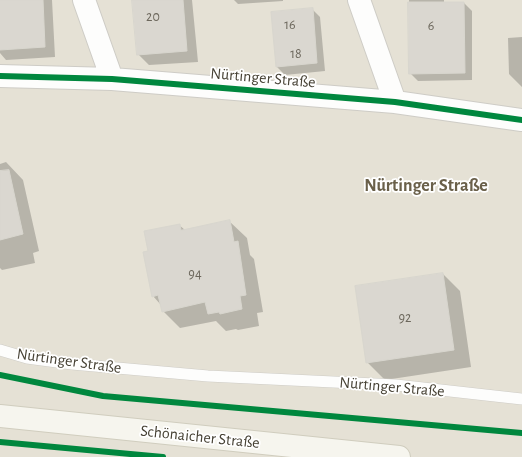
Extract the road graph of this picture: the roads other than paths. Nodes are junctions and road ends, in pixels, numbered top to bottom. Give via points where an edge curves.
1 (84, 0) edge
2 (359, 0) edge
3 (0, 76) edge
4 (112, 79) junction
5 (395, 102) junction
6 (522, 120) edge
7 (0, 350) edge
8 (522, 399) edge
9 (0, 416) edge
10 (399, 457) edge

1 - 4 street
2 - 5 street
3 - 4 street, Nürtinger Straße
4 - 5 street, Nürtinger Straße
5 - 6 street, Nürtinger Straße
7 - 8 lane, Nürtinger Straße via 27,358 72,364 208,376 396,385
9 - 10 main road, Schönaicher Straße

